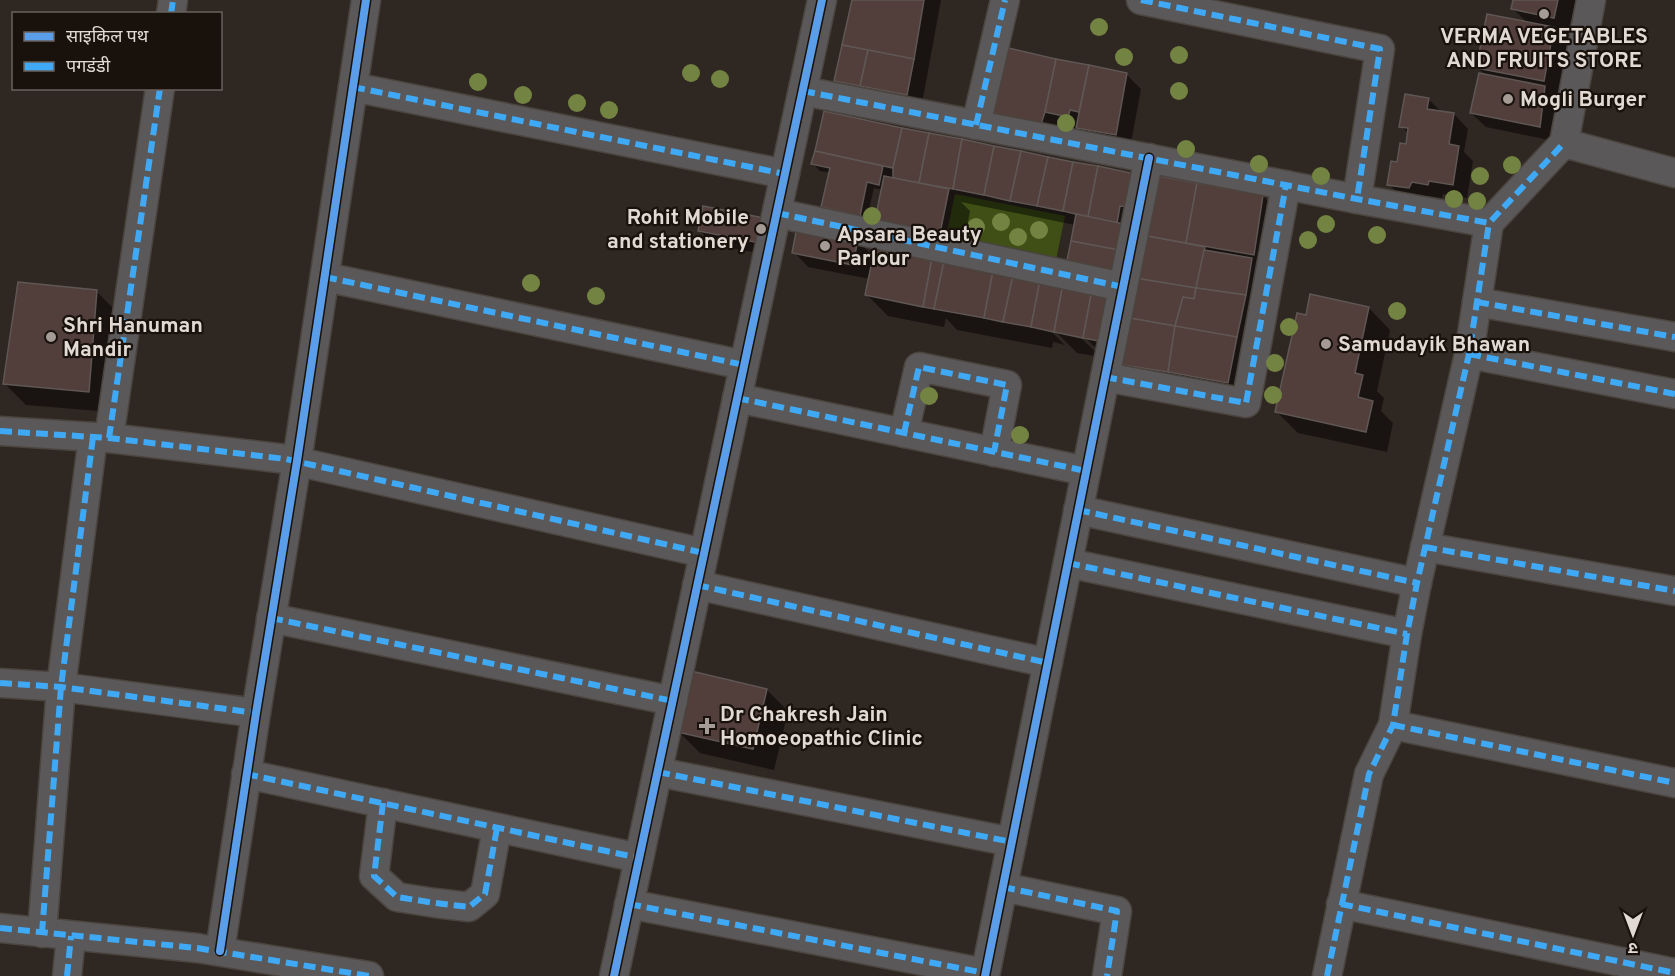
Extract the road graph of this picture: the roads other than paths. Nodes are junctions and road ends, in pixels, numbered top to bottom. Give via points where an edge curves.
1 (366, 0) edge
2 (822, 0) edge
3 (1005, 0) edge
4 (1141, 0) edge
5 (1591, 0) edge
6 (353, 87) junction
7 (160, 90) edge
8 (803, 91) junction
9 (976, 124) junction
10 (1564, 143) junction
11 (1149, 158) junction
12 (1675, 173) edge
13 (785, 174) junction
14 (1286, 184) junction
15 (1357, 199) junction
16 (777, 213) junction
17 (1490, 223) junction
18 (325, 277) junction
19 (1123, 287) junction
20 (1477, 302) junction
21 (1675, 337) edge
22 (1469, 354) junction
23 (744, 365) junction
24 (1105, 377) junction
25 (1675, 394) edge
26 (737, 398) junction
27 (0, 431) edge
28 (904, 433) junction
29 (101, 437) junction
30 (994, 452) junction
31 (297, 461) junction
32 (1086, 471) junction
33 (1078, 510) junction
34 (1425, 547) junction
35 (704, 553) junction
36 (1068, 563) junction
37 (1417, 583) junction
38 (697, 585) junction
39 (1675, 591) edge
40 (271, 618) junction
41 (1407, 634) junction
42 (1048, 663) junction
43 (0, 683) edge
44 (61, 687) junction
45 (673, 701) junction
46 (256, 713) junction
47 (1393, 725) junction
48 (658, 772) junction
49 (246, 774) junction
50 (1675, 783) edge
51 (383, 803) junction
52 (497, 828) junction
53 (1012, 842) junction
54 (639, 858) junction
55 (1003, 887) junction
56 (629, 904) junction
57 (1341, 904) junction
58 (0, 928) edge
59 (42, 933) junction
60 (71, 936) junction
61 (220, 951) junction
62 (1675, 973) edge
63 (360, 975) edge
64 (985, 975) edge
65 (67, 976) edge
66 (614, 976) edge
67 (1107, 976) edge
68 (1327, 976) edge

1 - 6 street
2 - 8 street
3 - 9 street
4 - 15 street via 1380,48
5 - 10 street
6 - 13 street
6 - 18 street
7 - 29 street
8 - 9 street
8 - 13 street
9 - 11 street
10 - 12 street
10 - 17 street
11 - 14 street
11 - 19 street
13 - 16 street
14 - 15 street
14 - 24 street via 1246,403
15 - 17 street
16 - 19 street
16 - 23 street
17 - 20 street
18 - 23 street
18 - 31 street
19 - 24 street
20 - 21 street
20 - 22 street
22 - 25 street
22 - 34 street
23 - 26 street
24 - 32 street
26 - 28 street
26 - 35 street
27 - 29 street
28 - 30 street
28 - 30 street via 919,367 1007,385
29 - 31 street
29 - 44 street
30 - 32 street
31 - 35 street
31 - 40 street
32 - 33 street
33 - 36 street
33 - 37 street
34 - 37 street
34 - 39 street
35 - 38 street
36 - 41 street
36 - 42 street
37 - 41 street
38 - 42 street
38 - 45 street
40 - 45 street
40 - 46 street
41 - 47 street
42 - 53 street
43 - 44 street
44 - 46 street
44 - 59 street
45 - 48 street
46 - 49 street
47 - 50 street
47 - 57 street via 1368,774
48 - 53 street
48 - 54 street
49 - 51 street
49 - 61 street
51 - 52 street
51 - 52 street via 374,876 397,897 469,907 485,894
52 - 54 street
53 - 55 street
54 - 56 street
55 - 64 street
55 - 67 street via 1117,911
56 - 64 street
56 - 66 street
57 - 62 street
57 - 68 street
58 - 59 street
59 - 60 street
60 - 61 street
60 - 65 street
61 - 63 street

